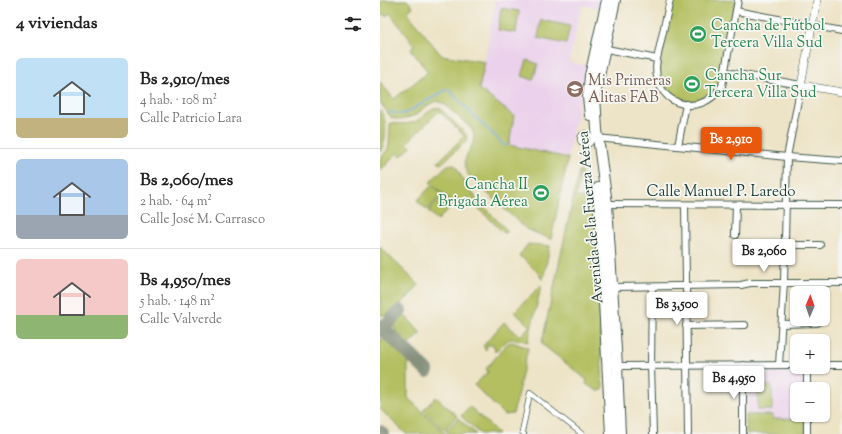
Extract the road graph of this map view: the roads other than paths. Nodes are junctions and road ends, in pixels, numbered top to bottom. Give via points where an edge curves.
1 (607, 0) edge
2 (616, 0) edge
3 (669, 0) edge
4 (738, 0) edge
5 (817, 0) edge
6 (736, 11) junction
7 (813, 25) junction
8 (842, 31) edge
9 (601, 48) junction
10 (657, 59) junction
11 (726, 72) junction
12 (801, 85) junction
13 (842, 92) edge
14 (686, 104) junction
15 (593, 140) junction
16 (678, 146) junction
17 (787, 157) junction
18 (842, 161) edge
19 (603, 204) junction
20 (685, 205) junction
21 (736, 205) junction
22 (786, 205) junction
23 (842, 205) edge
24 (735, 235) dead end
25 (785, 245) junction
26 (820, 245) dead end
27 (784, 282) junction
28 (842, 283) edge
29 (686, 286) junction
30 (612, 287) junction
31 (652, 287) junction
32 (782, 324) junction
33 (790, 324) edge
34 (745, 325) dead end
35 (686, 326) junction
36 (842, 364) edge
37 (743, 365) junction
38 (779, 365) junction
39 (790, 365) edge
40 (830, 365) edge
41 (613, 366) junction
42 (651, 366) junction
43 (687, 366) junction
44 (807, 422) edge
45 (524, 434) edge
46 (582, 434) edge
47 (611, 434) edge
48 (620, 434) edge
49 (653, 434) edge
50 (688, 434) edge
51 (743, 434) edge
52 (807, 434) edge

1 - 9 highway, Avenida de la Fuerza Aérea
2 - 9 highway, Avenida de la Fuerza Aérea
3 - 10 street
4 - 6 street
5 - 7 street
6 - 7 street
6 - 11 street
7 - 8 street
7 - 12 street
9 - 10 street
9 - 15 highway, Avenida de la Fuerza Aérea via 588,87
10 - 14 street via 656,77 662,90 667,96
11 - 12 street
11 - 14 street via 717,94 699,104
12 - 13 street
12 - 17 street
14 - 16 street
15 - 16 street
15 - 19 highway, Avenida de la Fuerza Aérea
16 - 17 street
17 - 18 street
17 - 22 street
19 - 20 street, Calle Manuel P. Laredo
19 - 30 highway, Avenida de la Fuerza Aérea
19 - 41 highway, Avenida de la Fuerza Aérea
20 - 21 street, Calle Manuel P. Laredo
20 - 29 street
21 - 22 street, Calle Manuel P. Laredo
21 - 24 street
22 - 23 street, Calle Manuel P. Laredo
22 - 25 street
25 - 26 street
25 - 27 street
27 - 28 street
27 - 29 street
27 - 32 street
29 - 31 street
29 - 35 street
30 - 31 street
30 - 41 highway, Avenida de la Fuerza Aérea
31 - 42 street
32 - 33 street
32 - 38 street
34 - 35 street
35 - 43 street
36 - 40 street
37 - 38 street
37 - 43 street
37 - 51 street
38 - 39 street
41 - 42 street
41 - 47 highway, Avenida de la Fuerza Aérea
41 - 48 highway, Avenida de la Fuerza Aérea
42 - 43 street
42 - 49 street
43 - 50 street
44 - 52 street
45 - 46 street via 522,432 530,393

